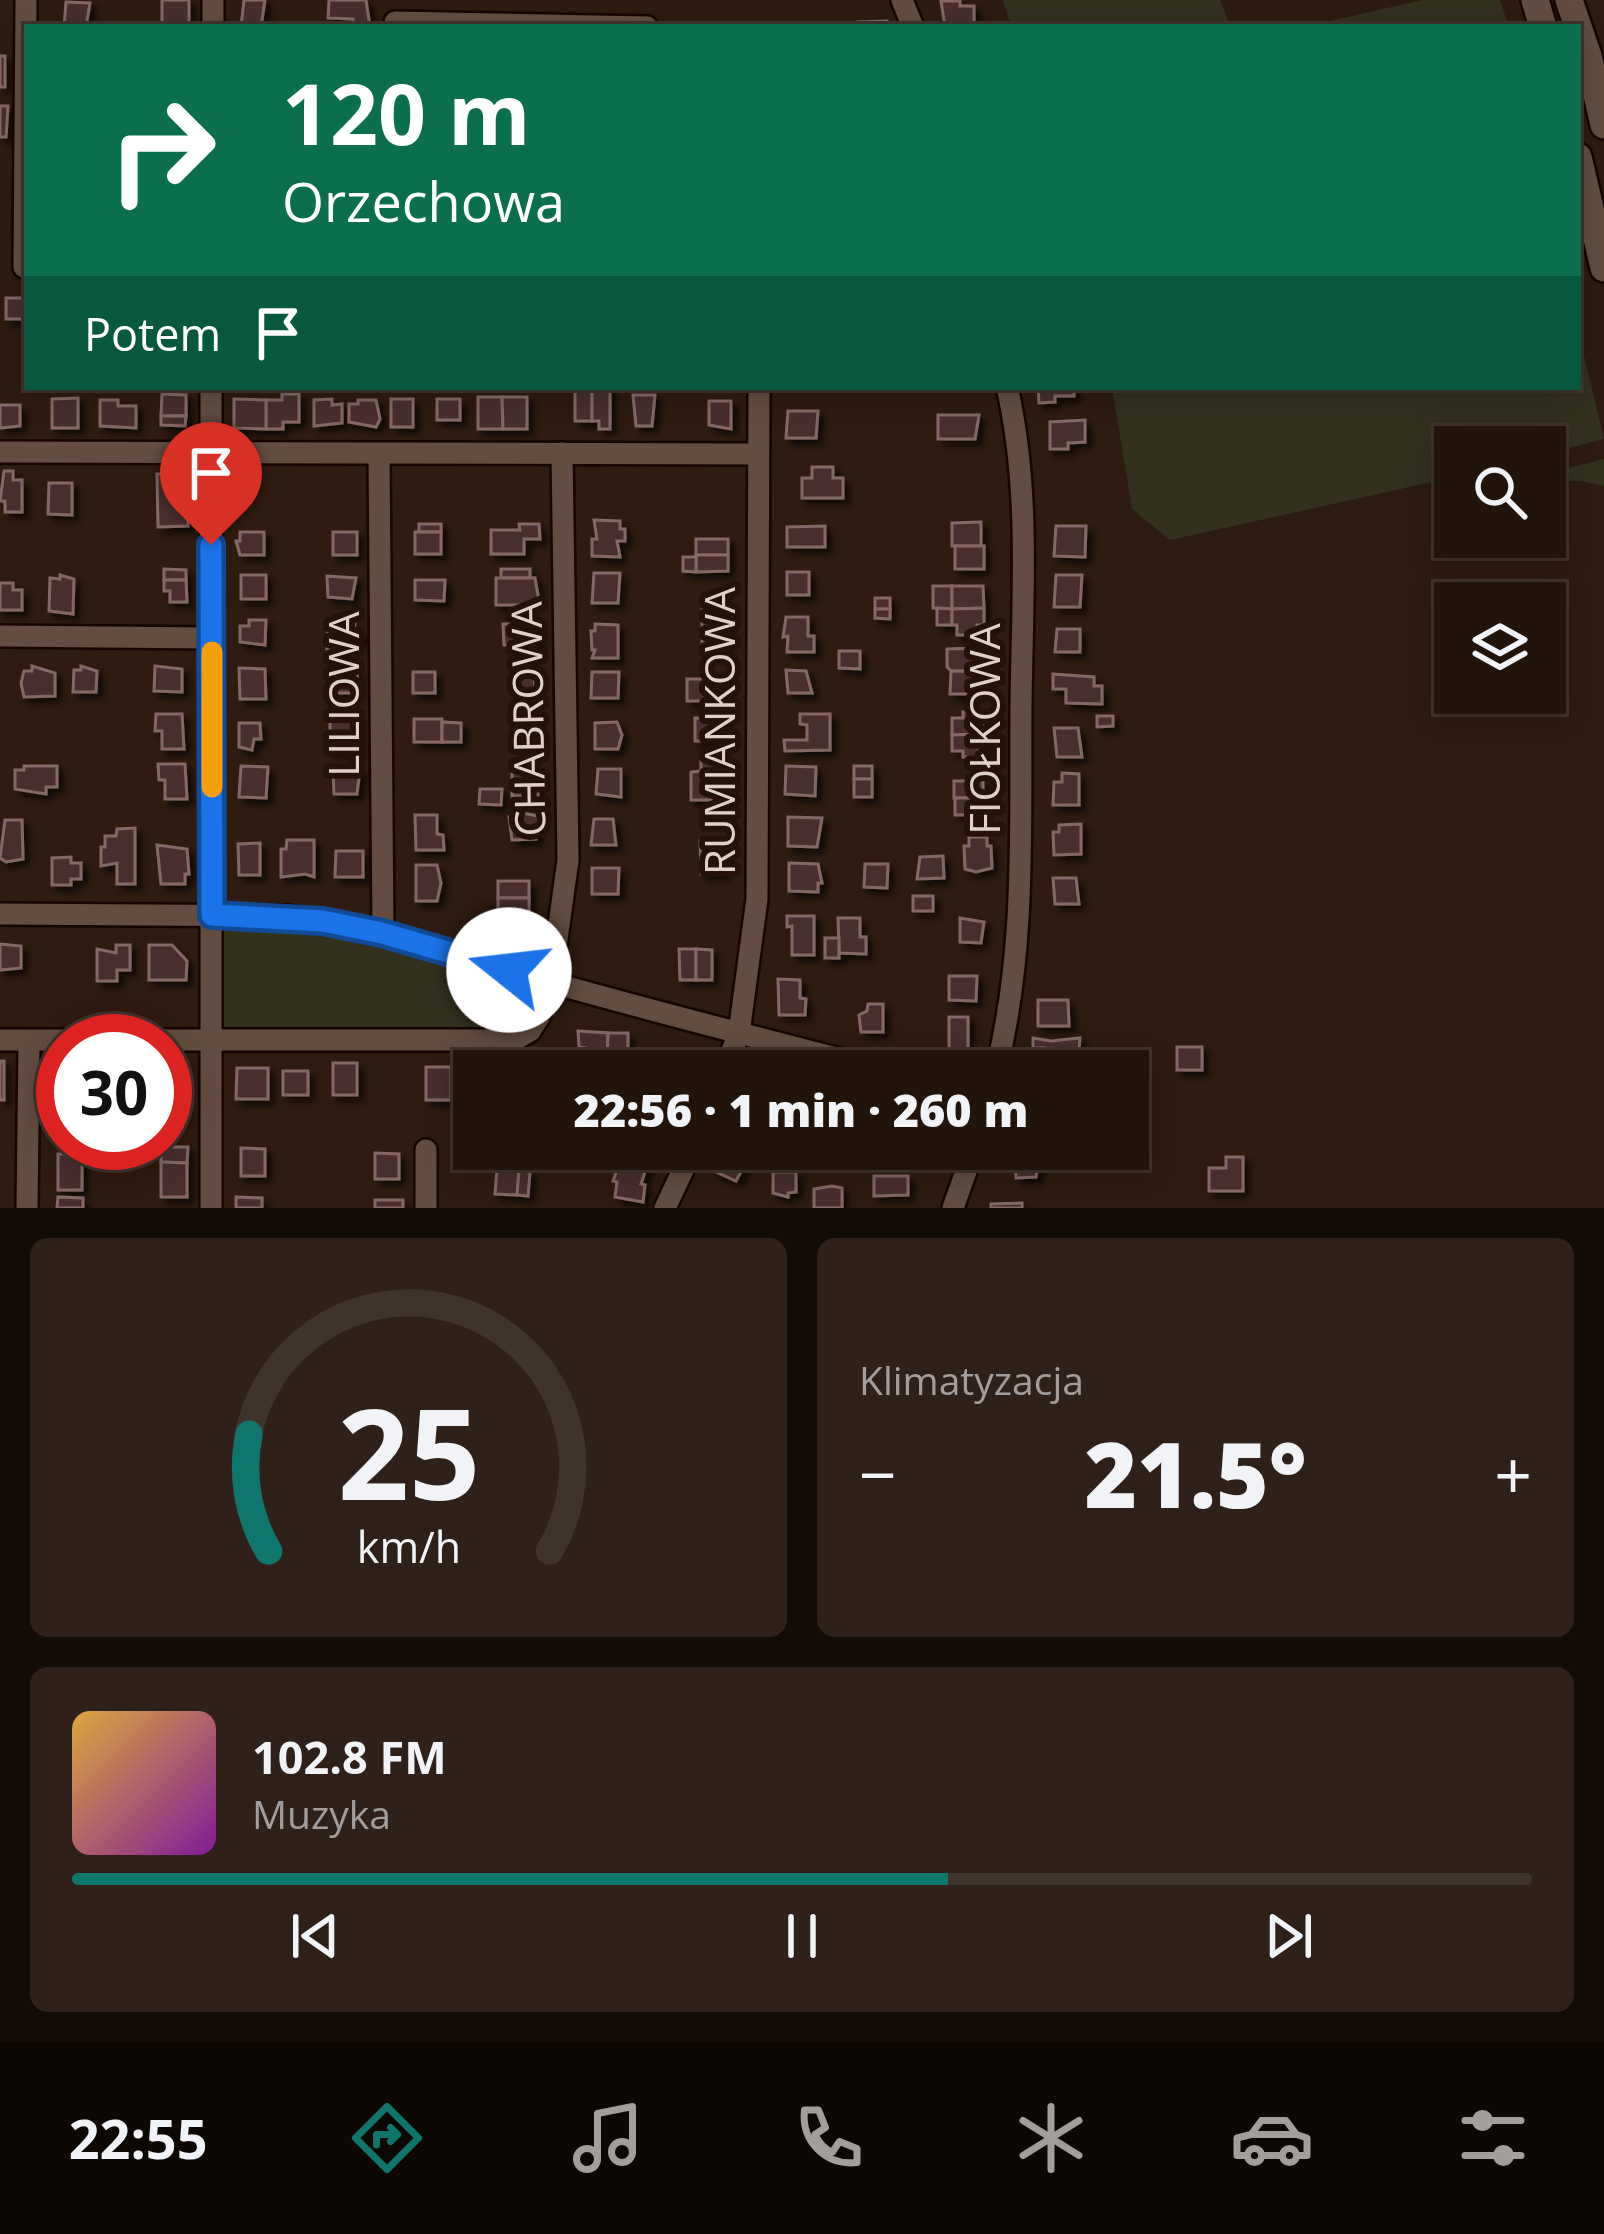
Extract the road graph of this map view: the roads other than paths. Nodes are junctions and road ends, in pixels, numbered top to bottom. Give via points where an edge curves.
1 (395, 16) edge
2 (578, 24) edge
3 (1581, 43) edge
4 (1604, 125) edge
5 (1581, 170) edge
6 (1604, 268) edge
7 (211, 390) edge
8 (759, 390) edge
9 (1007, 390) edge
10 (0, 452) edge
11 (211, 452) junction
12 (562, 453) junction
13 (379, 454) junction
14 (758, 454) junction
15 (0, 635) edge
16 (212, 638) junction
17 (0, 914) edge
18 (212, 915) junction
19 (382, 933) junction
20 (551, 982) junction
21 (739, 1033) junction
22 (0, 1040) edge
23 (29, 1041) junction
24 (211, 1041) junction
25 (732, 1050) edge
26 (805, 1050) edge
27 (1000, 1050) edge
28 (426, 1150) dead end
29 (683, 1170) edge
30 (967, 1170) edge
31 (27, 1208) edge
32 (211, 1208) edge
33 (426, 1208) edge
34 (665, 1208) edge
35 (953, 1208) edge

1 - 2 street
3 - 4 main road
5 - 6 main road
7 - 11 street
8 - 14 street, RUMIANKOWA
9 - 27 street, FIOŁKOWA via 1022,490 1022,891
10 - 11 street
11 - 13 street
11 - 16 street
12 - 13 street
12 - 14 street
12 - 20 street, CHABROWA via 568,860
13 - 19 street, LILIOWA
14 - 21 street, RUMIANKOWA via 757,898
15 - 16 street
16 - 18 street
17 - 18 street
18 - 19 street via 286,916
18 - 24 street
19 - 20 street
20 - 21 street
20 - 24 street, CHABROWA via 539,1017 518,1038
21 - 25 street, RUMIANKOWA
21 - 26 street
22 - 23 street
23 - 24 street
23 - 31 street
24 - 32 street
28 - 33 street
29 - 34 street
30 - 35 street

